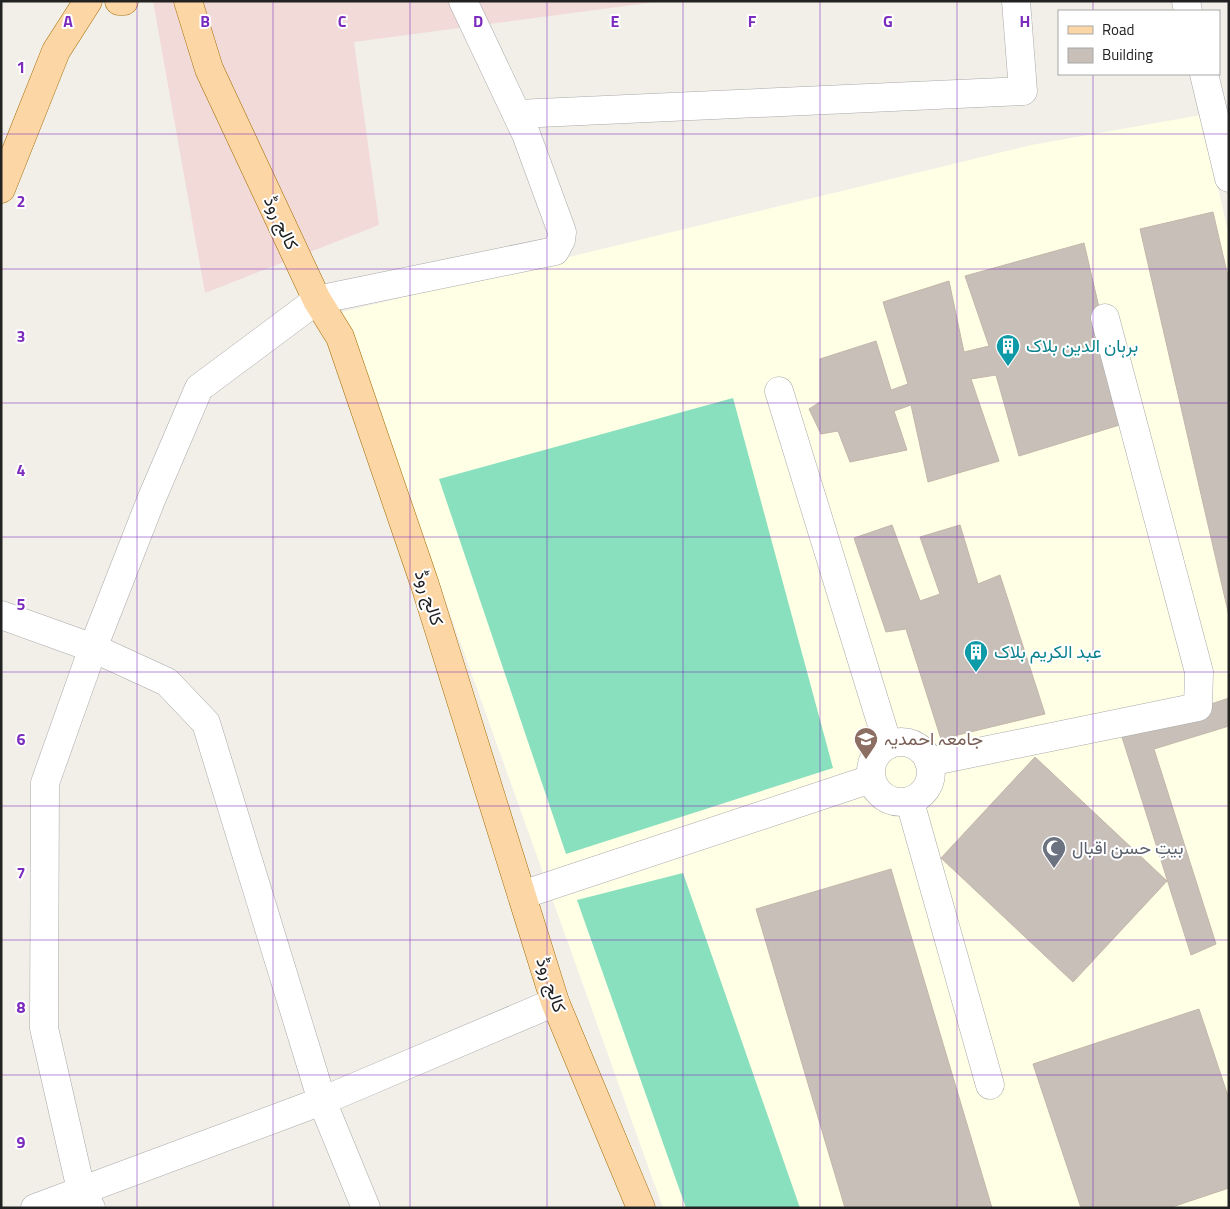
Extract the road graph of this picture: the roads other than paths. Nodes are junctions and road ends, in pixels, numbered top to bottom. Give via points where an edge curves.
1 (88, 1) edge
2 (119, 1) edge
3 (124, 1) edge
4 (188, 1) edge
5 (463, 1) edge
6 (1016, 1) edge
7 (1204, 75) edge
8 (517, 114) junction
9 (1229, 178) edge
10 (1, 189) edge
11 (317, 300) junction
12 (1105, 318) dead end
13 (779, 391) dead end
14 (1, 615) edge
15 (94, 648) junction
16 (888, 745) junction
17 (930, 762) junction
18 (871, 779) junction
19 (910, 802) junction
20 (522, 895) junction
21 (555, 1002) junction
22 (990, 1086) dead end
23 (322, 1101) junction
24 (86, 1199) edge
25 (35, 1208) edge
26 (366, 1208) edge
27 (641, 1208) edge

1 - 10 main road via 56,51
2 - 3 main road
4 - 11 main road, کالج روڈ via 209,69
5 - 8 street
6 - 8 street via 1023,91
7 - 9 street
8 - 11 street via 562,232 555,251
11 - 15 street via 199,388 151,500
11 - 20 main road, کالج روڈ via 340,337 425,585
12 - 17 street via 1199,672 1198,707
13 - 16 street
14 - 15 street
15 - 23 street via 167,682 206,723
15 - 24 street via 45,783 44,1028
16 - 17 street via 898,742 917,747
16 - 18 street via 874,759
17 - 19 street via 930,782 926,790
18 - 19 street via 875,788 890,801
18 - 20 street
19 - 22 street
20 - 21 main road, کالج روڈ
21 - 23 street
21 - 27 main road, کالج روڈ
23 - 24 street
23 - 26 street
24 - 25 street

